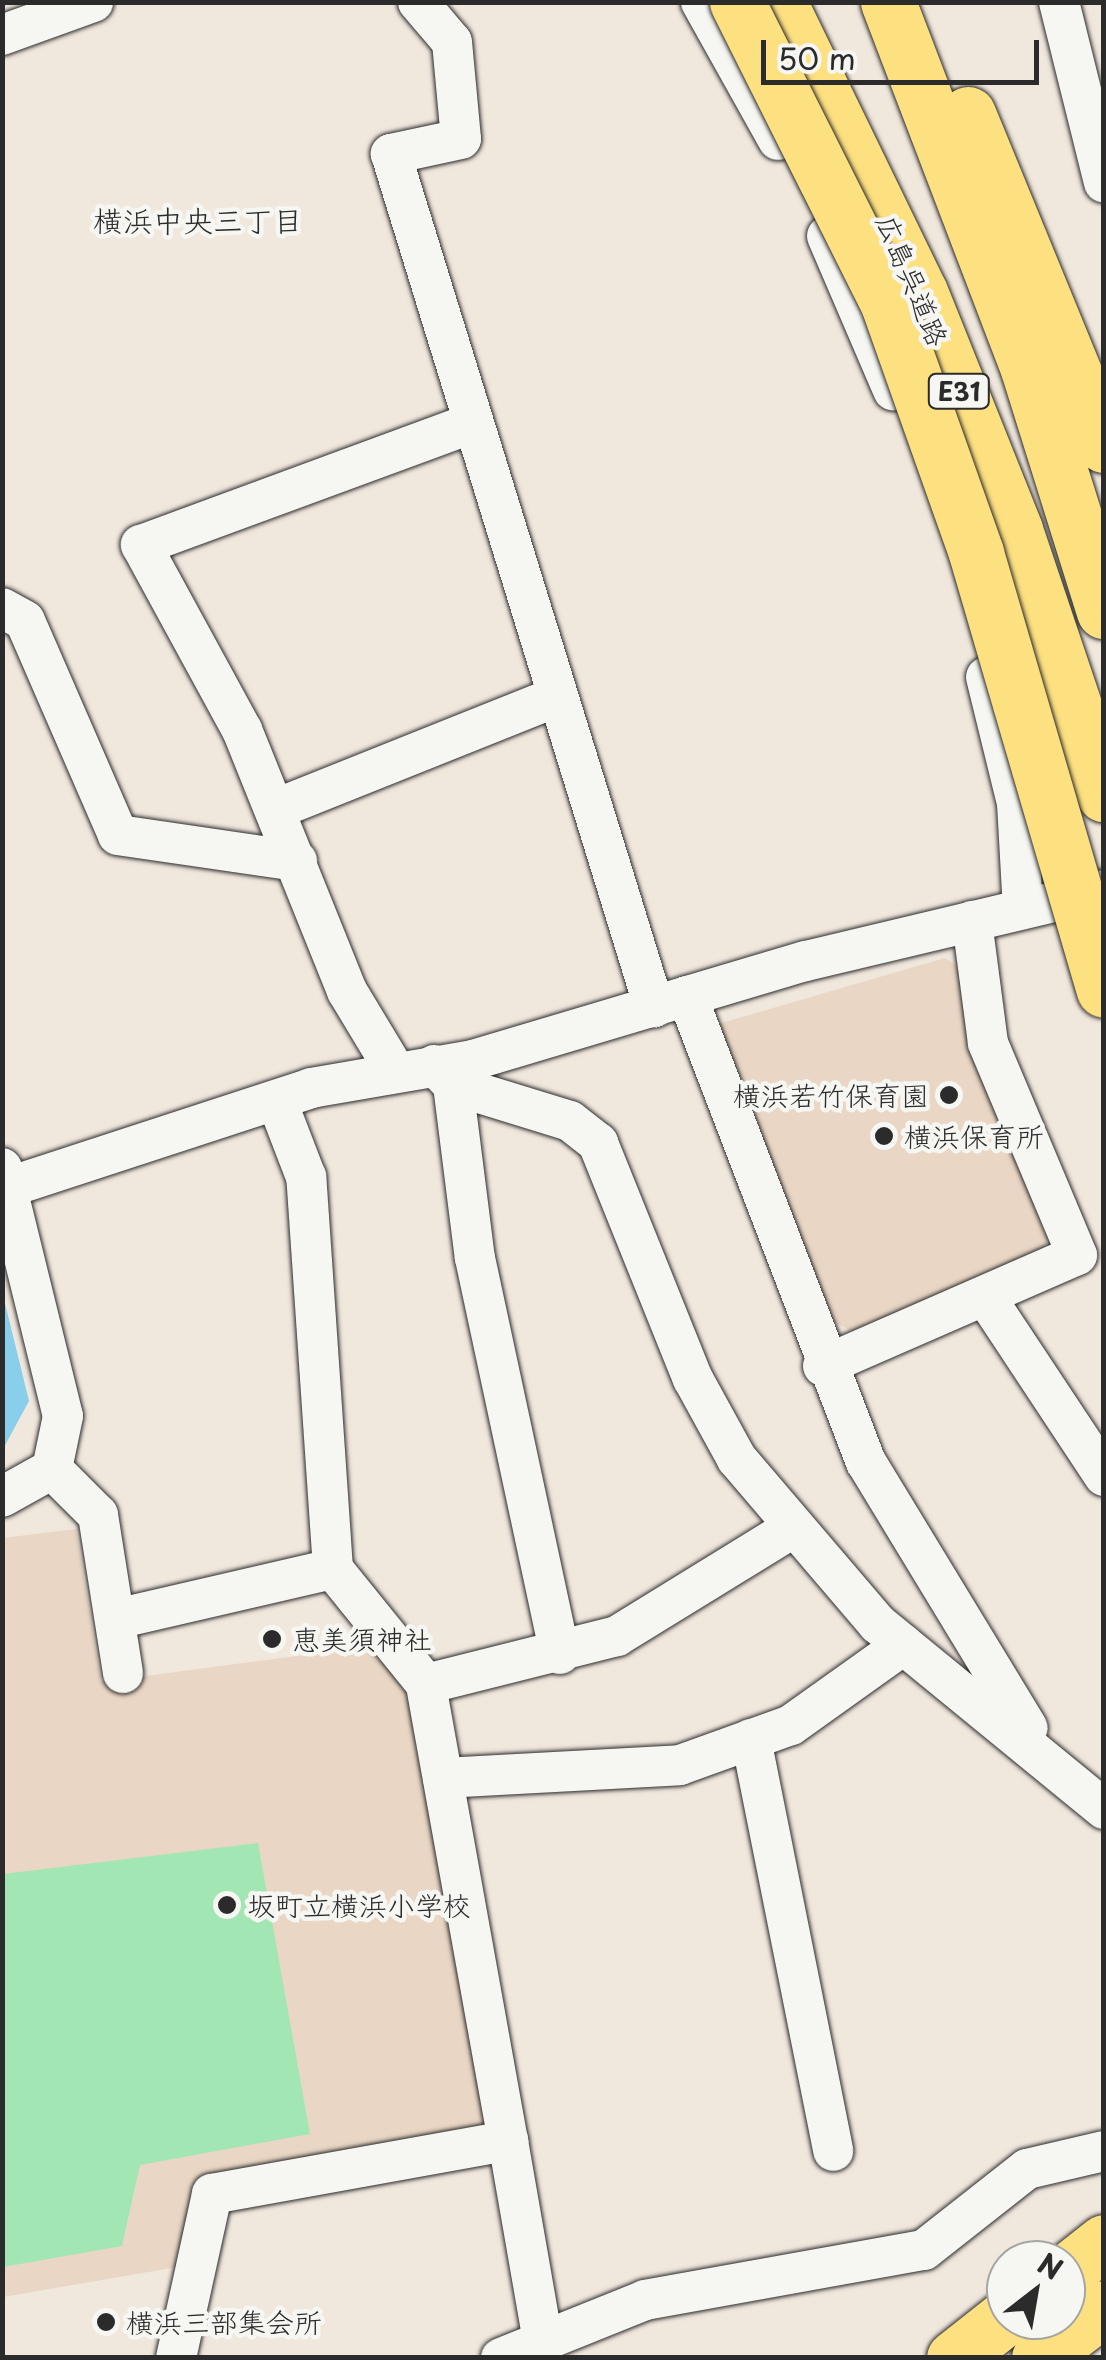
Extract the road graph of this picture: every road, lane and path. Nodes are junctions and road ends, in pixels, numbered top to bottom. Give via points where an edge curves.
1 (93, 2) edge
2 (418, 2) edge
3 (701, 2) edge
4 (737, 2) edge
5 (780, 2) edge
6 (888, 2) edge
7 (915, 2) edge
8 (1058, 2) edge
9 (2, 35) edge
10 (1104, 182) edge
11 (470, 424) junction
12 (1104, 446) edge
13 (2, 608) edge
14 (1104, 611) edge
15 (556, 697) junction
16 (1104, 794) edge
17 (276, 809) junction
18 (297, 861) junction
19 (1104, 890) edge
20 (1023, 909) junction
21 (972, 921) junction
22 (1104, 990) edge
23 (670, 1002) junction
24 (394, 1070) junction
25 (443, 1075) junction
26 (278, 1104) junction
27 (6, 1178) edge
28 (985, 1296) junction
29 (823, 1366) junction
30 (52, 1469) junction
31 (1104, 1476) edge
32 (2, 1497) edge
33 (791, 1529) junction
34 (334, 1570) junction
35 (116, 1619) junction
36 (903, 1644) junction
37 (560, 1654) junction
38 (123, 1673) dead end
39 (426, 1684) junction
40 (751, 1740) junction
41 (1036, 1745) junction
42 (443, 1778) junction
43 (1104, 1810) edge
44 (508, 2141) junction
45 (1104, 2151) edge
46 (833, 2152) dead end
47 (1104, 2308) edge
48 (986, 2333) edge
49 (544, 2342) junction
50 (176, 2358) edge
51 (501, 2358) edge
52 (954, 2358) edge
53 (1039, 2358) edge

1 - 9 street
2 - 11 street via 452,42 461,139 391,154
3 - 20 street via 809,196 914,438 961,572 1017,803
4 - 22 highway, bridge via 888,304 976,553
5 - 16 highway, 広島呉道路 / E31 via 920,292
6 - 14 highway, E31 via 1028,369
7 - 12 highway via 1003,189
8 - 10 street
11 - 15 street
11 - 17 street via 141,545
13 - 18 street via 25,621 118,835
15 - 17 street
15 - 23 street
17 - 18 street
18 - 24 street via 347,991
19 - 20 street
20 - 21 street
21 - 23 street
21 - 28 street via 988,1044 1077,1256
23 - 25 street
23 - 29 street
24 - 25 street
24 - 26 street
25 - 33 street via 570,1121 598,1143 693,1379
25 - 37 street via 474,1258
26 - 27 street
26 - 34 street via 306,1177
27 - 30 street via 63,1416
28 - 29 street
28 - 31 street
29 - 41 street via 866,1462
30 - 32 street
30 - 35 street via 98,1515
33 - 36 street
33 - 37 street via 694,1597
34 - 35 street
34 - 39 street
35 - 38 street
36 - 40 street via 791,1724
36 - 41 street
37 - 39 street
39 - 42 street
40 - 42 street via 680,1766
40 - 46 street
41 - 43 street
42 - 44 street
44 - 49 street
44 - 50 street via 212,2194
45 - 49 street via 1027,2169 924,2250 645,2300
47 - 53 highway
48 - 52 highway
49 - 51 street

